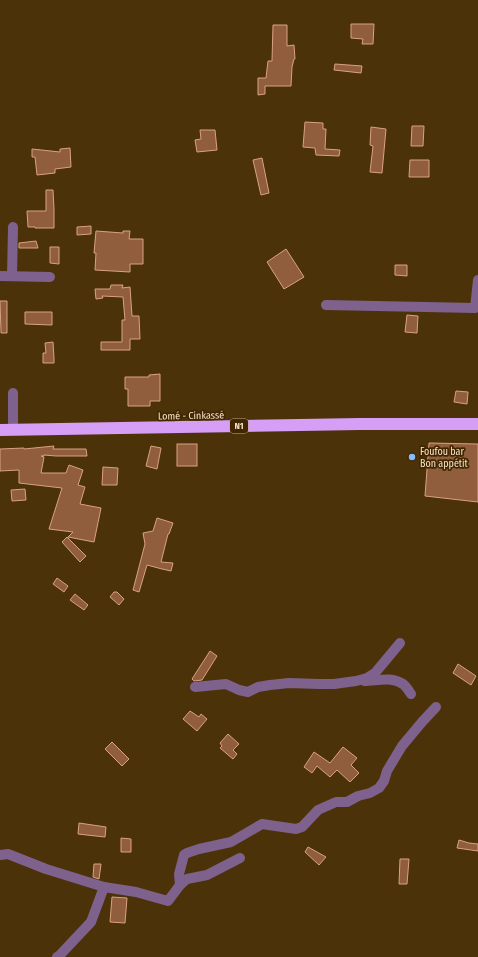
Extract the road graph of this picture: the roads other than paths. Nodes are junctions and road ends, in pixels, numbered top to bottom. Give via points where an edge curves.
1 (13, 227) dead end
2 (0, 276) edge
3 (12, 276) junction
4 (50, 276) dead end
5 (478, 280) edge
6 (326, 305) dead end
7 (13, 393) dead end
8 (478, 424) edge
9 (0, 430) edge
10 (13, 430) junction
11 (400, 643) dead end
12 (356, 681) junction
13 (195, 687) dead end
14 (411, 694) dead end
15 (436, 707) dead end
16 (0, 855) edge
17 (240, 858) dead end
18 (180, 884) junction
19 (104, 887) junction
20 (57, 957) edge

1 - 3 street
2 - 3 street
3 - 4 street
5 - 6 street via 475,308
7 - 10 street
8 - 10 highway, Lomé - Cinkassé / N1
9 - 10 highway, Lomé - Cinkassé / N1
11 - 12 street via 375,673
12 - 13 street via 334,684 289,683 258,687 248,692 226,684
12 - 14 street via 394,680 403,684
15 - 18 street via 402,746 379,788 347,802 336,802 318,810 302,827 296,829 262,824 231,842 187,853 184,855
16 - 19 street via 8,854
17 - 18 street via 207,875 188,879
18 - 19 street via 168,901
19 - 20 street via 92,922

